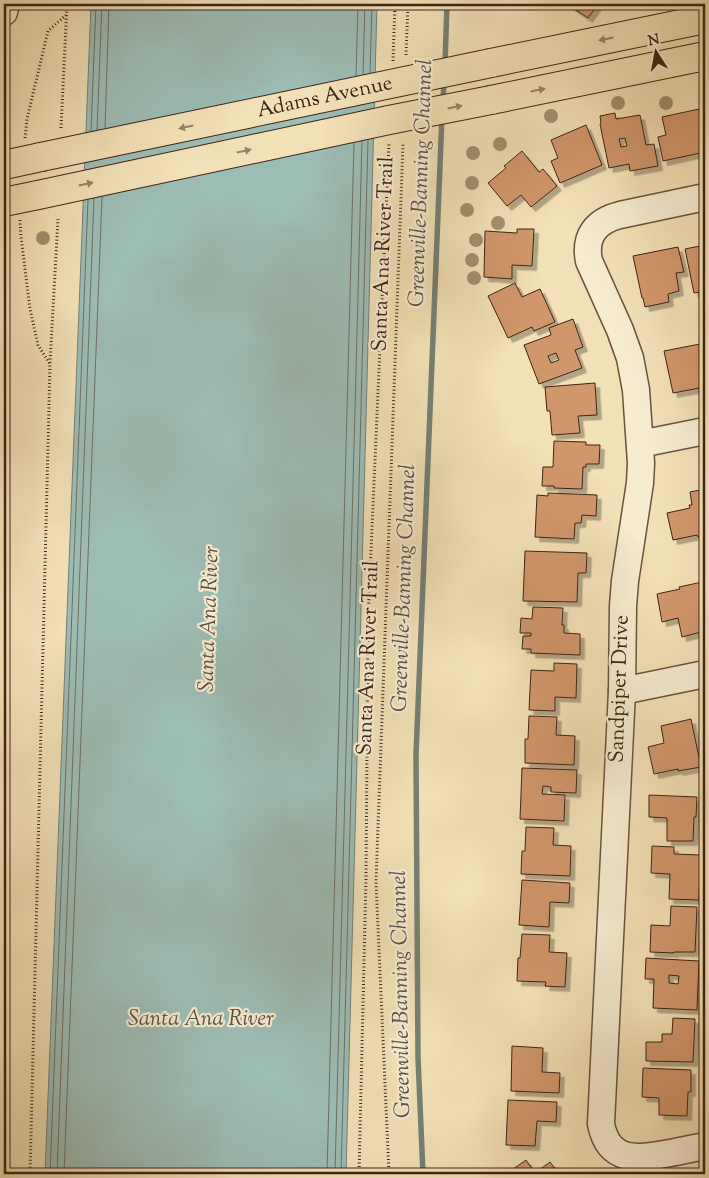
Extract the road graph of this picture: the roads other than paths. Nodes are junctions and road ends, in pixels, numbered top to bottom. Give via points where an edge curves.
1 (6, 4) edge
2 (4, 12) edge
3 (705, 19) edge
4 (705, 56) edge
5 (22, 161) edge
6 (705, 197) edge
7 (20, 198) edge
8 (705, 431) edge
9 (640, 444) junction
10 (705, 674) edge
11 (622, 691) junction
12 (705, 1146) edge

1 - 2 street
3 -> 5 main road, Adams Avenue, bridge
7 -> 4 main road, Adams Avenue, bridge
6 - 9 street, Sandpiper Drive via 613,216 597,226 587,249 589,261 630,358
8 - 9 street
9 - 11 street, Sandpiper Drive via 640,483 624,589
10 - 11 street
11 - 12 street, Sandpiper Drive via 601,1119 604,1136 614,1150 630,1156 647,1157

